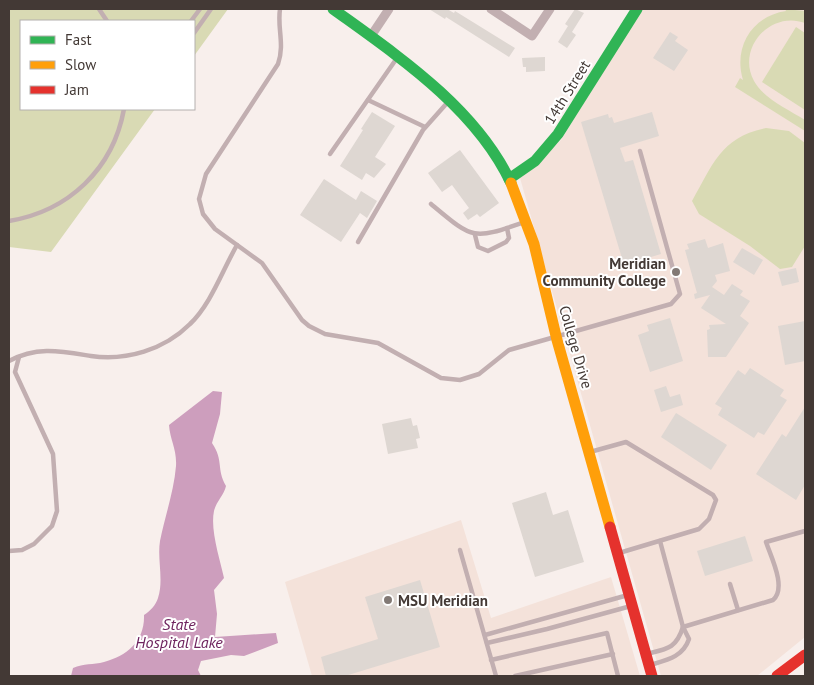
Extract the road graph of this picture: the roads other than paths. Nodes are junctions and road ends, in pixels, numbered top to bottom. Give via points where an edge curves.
1 (99, 9) edge
2 (200, 9) edge
3 (211, 9) edge
4 (280, 9) edge
5 (334, 9) edge
6 (389, 9) edge
7 (491, 9) edge
8 (550, 9) edge
9 (638, 9) edge
10 (106, 20) edge
11 (192, 20) edge
12 (195, 32) edge
13 (371, 36) junction
14 (397, 58) junction
15 (368, 100) junction
16 (448, 102) junction
17 (124, 110) edge
18 (425, 127) junction
19 (640, 151) dead end
20 (330, 154) dead end
21 (509, 179) junction
22 (431, 204) dead end
23 (9, 221) edge
24 (526, 222) junction
25 (507, 228) junction
26 (475, 235) junction
27 (358, 242) dead end
28 (237, 245) junction
29 (557, 338) junction
30 (19, 357) junction
31 (9, 361) edge
32 (9, 370) edge
33 (15, 372) junction
34 (590, 452) junction
35 (805, 531) edge
36 (660, 541) junction
37 (460, 550) dead end
38 (9, 551) edge
39 (618, 554) junction
40 (730, 584) dead end
41 (631, 600) junction
42 (738, 610) junction
43 (683, 626) junction
44 (485, 635) junction
45 (487, 643) junction
46 (613, 654) junction
47 (805, 655) edge
48 (492, 660) junction
49 (649, 665) edge
50 (496, 676) edge
51 (515, 676) edge
52 (618, 676) edge
53 (777, 676) edge

1 - 10 lane
2 - 11 lane
3 - 12 lane
4 - 28 lane via 278,19 282,43 278,64 206,174 200,190 203,214
5 - 13 street, College Drive
6 - 13 street
7 - 8 street via 532,36
9 - 21 street, 14th Street via 558,134 534,161
13 - 14 street, College Drive
14 - 15 lane
14 - 16 street, College Drive
15 - 18 lane
15 - 20 lane
16 - 18 lane
16 - 21 street, College Drive via 480,134
17 - 23 lane via 110,151 80,189 46,211
18 - 27 lane
19 - 29 lane via 680,294 671,304
21 - 24 street, College Drive
22 - 26 lane via 463,231
24 - 25 lane
24 - 29 street, College Drive
25 - 26 lane
25 - 26 lane via 509,238 506,242 488,251 478,247
28 - 29 lane via 262,263 309,326 336,337 378,343 441,378 469,378 509,350
28 - 30 lane via 202,308 190,324 169,340 145,352 124,356 36,350
29 - 34 street, College Drive
30 - 31 lane
30 - 33 lane
32 - 33 lane
33 - 38 lane via 53,454 57,511 52,526 34,544 22,550
34 - 36 lane via 626,442 713,495 715,506 703,526
34 - 39 street, College Drive
35 - 42 lane via 766,542 779,592 773,600
36 - 39 lane
36 - 43 lane
37 - 44 lane
39 - 41 street, College Drive
40 - 42 lane
41 - 44 lane
41 - 45 lane via 548,629
41 - 49 street, College Drive
42 - 43 lane
43 - 49 lane via 672,647
43 - 49 lane via 689,639 681,653
44 - 45 lane
45 - 48 lane
46 - 48 lane via 607,633
46 - 51 lane
46 - 52 lane
47 - 53 street
48 - 50 lane

